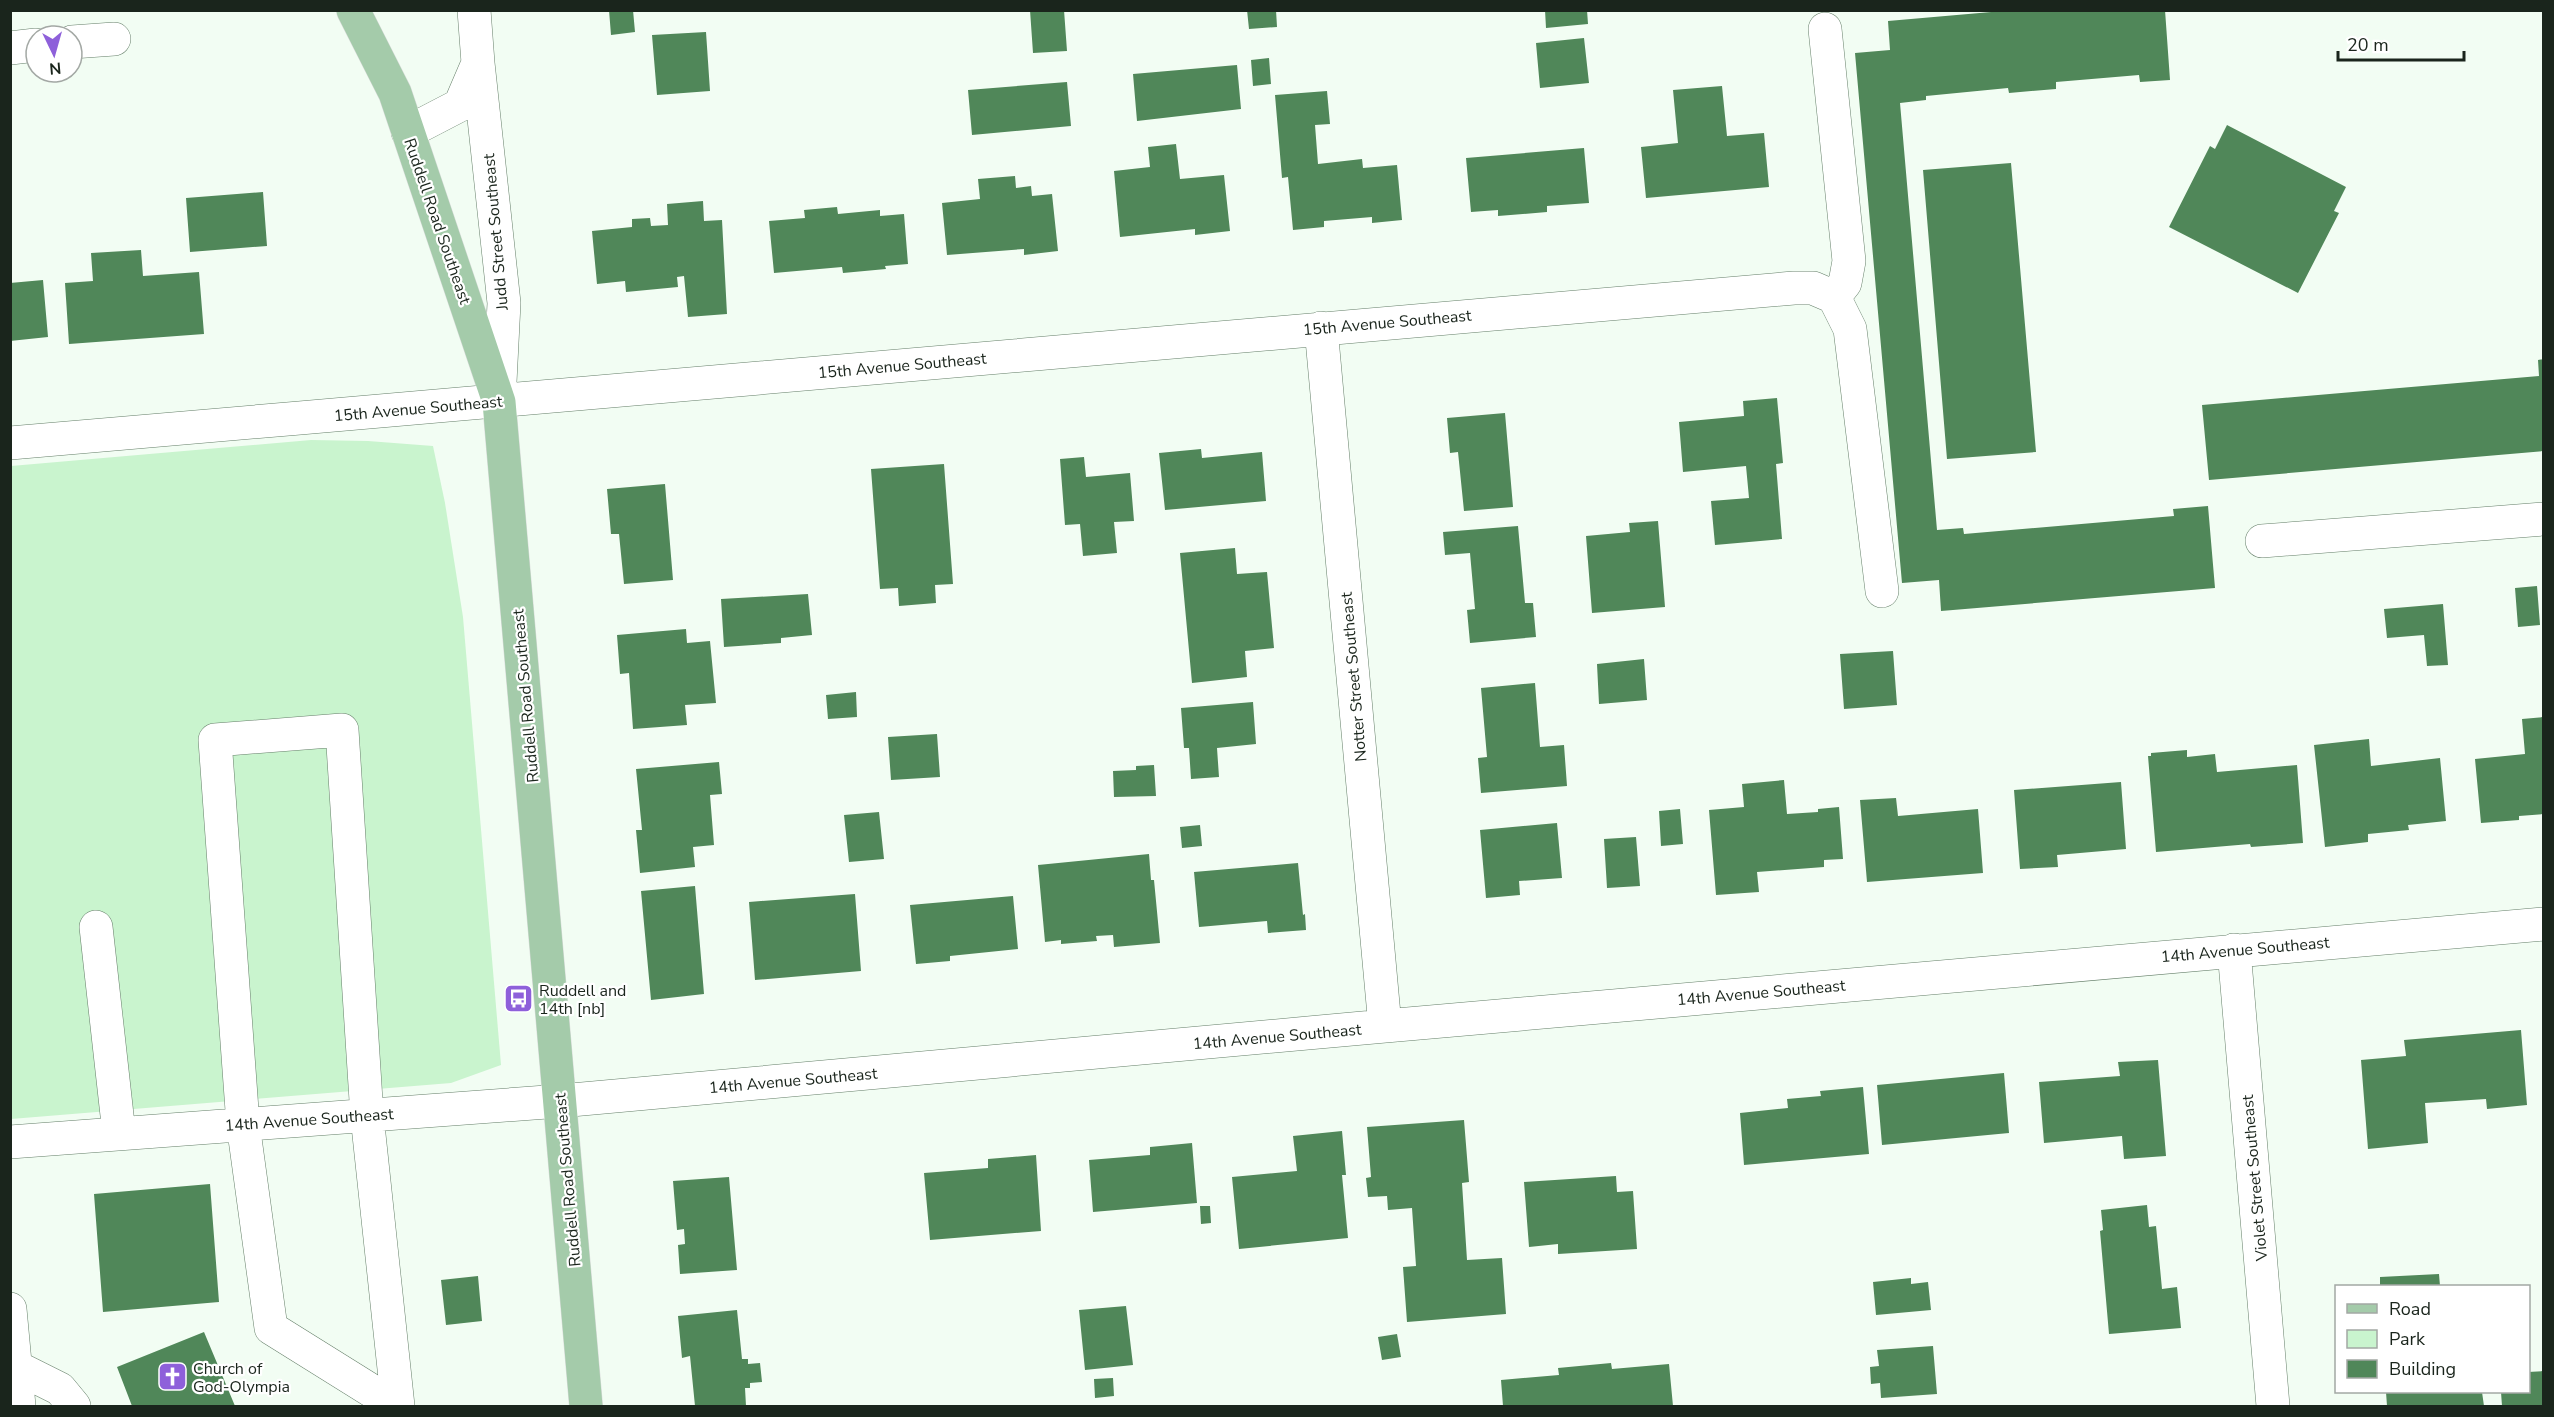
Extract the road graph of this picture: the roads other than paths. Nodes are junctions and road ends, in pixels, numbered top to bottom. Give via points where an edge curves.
1 (353, 10) edge
2 (474, 10) edge
3 (1825, 29) dead end
4 (114, 39) dead end
5 (84, 41) edge
6 (478, 63) junction
7 (408, 132) junction
8 (1834, 297) junction
9 (1321, 328) junction
10 (499, 402) junction
11 (10, 443) edge
12 (2544, 519) edge
13 (2262, 541) dead end
14 (1882, 591) dead end
15 (2544, 924) edge
16 (96, 927) dead end
17 (2235, 950) junction
18 (1385, 1026) junction
19 (560, 1101) junction
20 (367, 1116) junction
21 (243, 1124) junction
22 (119, 1133) junction
23 (10, 1142) edge
24 (10, 1309) edge
25 (16, 1367) junction
26 (19, 1407) edge
27 (74, 1407) edge
28 (397, 1407) edge
29 (586, 1407) edge
30 (2273, 1407) edge

1 - 7 main road, Ruddell Road Southeast via 395,93
2 - 6 street, Judd Street Southeast
3 - 8 street via 1848,261 1845,283
4 - 5 street
6 - 7 street, Judd Street Southeast via 460,105
6 - 10 street, Judd Street Southeast via 504,303
7 - 10 main road, Ruddell Road Southeast
8 - 9 street, 15th Avenue Southeast via 1813,288 1794,288
8 - 14 street via 1850,329
9 - 10 street, 15th Avenue Southeast
9 - 18 street, Notter Street Southeast
10 - 11 street, 15th Avenue Southeast
10 - 19 main road, Ruddell Road Southeast
12 - 13 street
15 - 17 street, 14th Avenue Southeast
16 - 22 street
17 - 18 street, 14th Avenue Southeast
17 - 30 street, Violet Street Southeast
18 - 19 street, 14th Avenue Southeast
19 - 20 street, 14th Avenue Southeast
19 - 29 main road, Ruddell Road Southeast
20 - 21 street, 14th Avenue Southeast
20 - 21 street via 342,730 215,740
20 - 28 street
21 - 22 street, 14th Avenue Southeast
21 - 28 street via 271,1328
22 - 23 street, 14th Avenue Southeast
24 - 25 street
25 - 26 street
25 - 27 street via 60,1389

